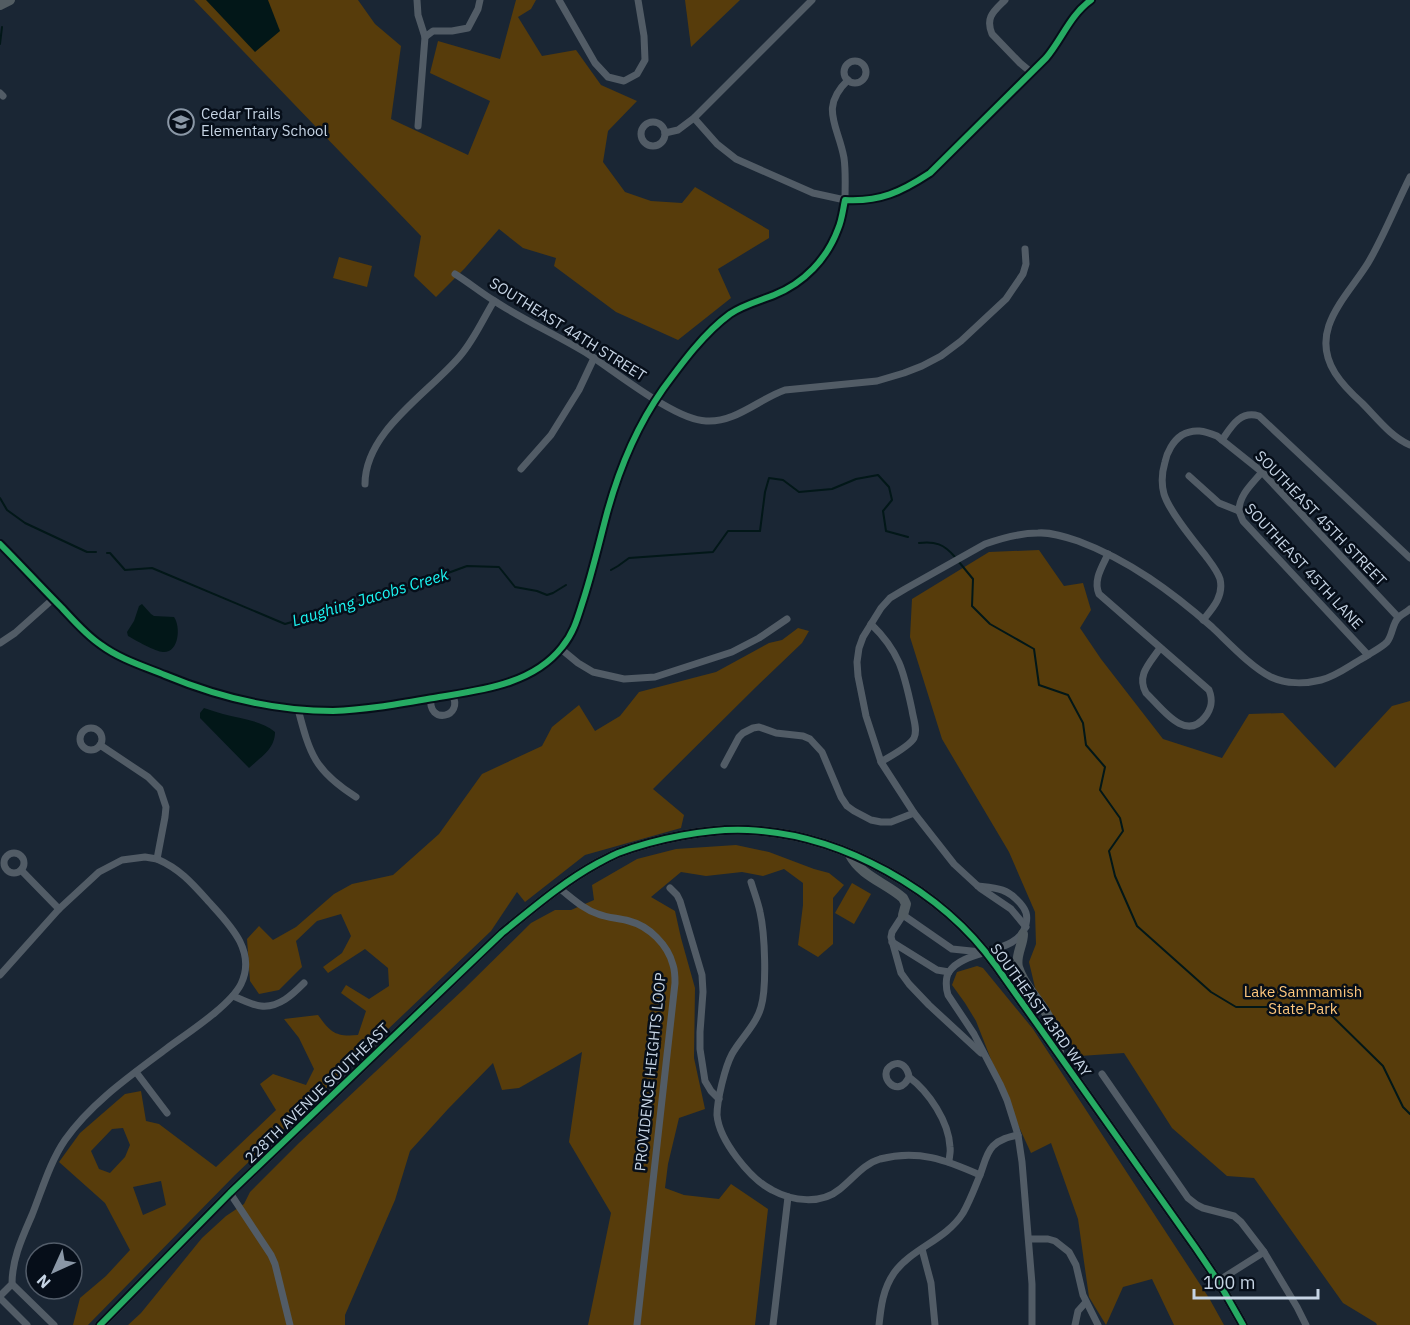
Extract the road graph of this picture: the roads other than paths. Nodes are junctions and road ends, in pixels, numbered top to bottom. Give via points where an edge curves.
1 (10, 0) edge
2 (417, 0) edge
3 (480, 0) edge
4 (559, 0) edge
5 (639, 0) edge
6 (812, 0) edge
7 (1005, 0) edge
8 (1091, 0) edge
9 (0, 4) edge
10 (425, 37) junction
11 (1032, 73) junction
12 (848, 80) dead end
13 (694, 118) junction
14 (418, 126) dead end
15 (665, 133) dead end
16 (1410, 177) edge
17 (845, 200) junction
18 (1025, 249) dead end
19 (455, 274) dead end
20 (494, 301) junction
21 (594, 358) junction
22 (656, 399) junction
23 (1222, 440) junction
24 (1410, 445) edge
25 (521, 468) dead end
26 (1262, 472) junction
27 (1189, 476) dead end
28 (364, 484) dead end
29 (1239, 511) junction
30 (0, 544) edge
31 (1108, 554) junction
32 (1410, 558) edge
33 (53, 599) junction
34 (1410, 609) edge
35 (1398, 617) junction
36 (787, 619) dead end
37 (1203, 620) junction
38 (872, 624) junction
39 (0, 644) edge
40 (1160, 648) junction
41 (561, 649) junction
42 (1368, 655) junction
43 (452, 694) junction
44 (431, 698) junction
45 (298, 709) junction
46 (100, 745) dead end
47 (881, 762) junction
48 (724, 765) dead end
49 (356, 797) dead end
50 (914, 813) junction
51 (850, 854) junction
52 (157, 859) junction
53 (21, 870) dead end
54 (751, 882) dead end
55 (978, 886) junction
56 (560, 888) junction
57 (670, 888) dead end
58 (59, 909) junction
59 (903, 915) junction
60 (1024, 931) junction
61 (892, 942) junction
62 (952, 949) junction
63 (986, 953) junction
64 (958, 964) junction
65 (949, 972) junction
66 (0, 975) edge
67 (304, 983) dead end
68 (232, 996) junction
69 (1059, 1056) junction
70 (985, 1057) junction
71 (136, 1072) junction
72 (1102, 1074) dead end
73 (909, 1077) dead end
74 (719, 1099) junction
75 (167, 1113) dead end
76 (1018, 1135) junction
77 (949, 1162) junction
78 (980, 1175) junction
79 (230, 1193) junction
80 (788, 1197) junction
81 (1029, 1239) junction
82 (922, 1249) junction
83 (1264, 1252) junction
84 (1218, 1281) junction
85 (12, 1284) junction
86 (0, 1297) edge
87 (1086, 1302) junction
88 (27, 1325) edge
89 (54, 1325) edge
90 (100, 1325) edge
91 (290, 1325) edge
92 (637, 1325) edge
93 (773, 1325) edge
94 (879, 1325) edge
95 (935, 1325) edge
96 (1032, 1325) edge
97 (1075, 1325) edge
98 (1098, 1325) edge
99 (1243, 1325) edge
100 (1306, 1325) edge

1 - 9 main road
2 - 10 street
3 - 10 street via 468,28 433,31
4 - 5 street via 595,63 608,78 624,81 637,74 645,60
6 - 13 street
7 - 11 street via 988,23 992,34
8 - 11 street via 1075,15
10 - 14 street
11 - 17 street via 930,173 911,186 885,197
12 - 17 street via 836,93 832,110 844,157
13 - 15 street via 678,130
13 - 17 street via 736,159 813,194
16 - 24 street via 1370,259 1330,319 1326,337 1330,365 1343,384 1396,437
17 - 22 street via 831,245 813,269 788,288 732,312 684,362
18 - 22 street, SOUTHEAST 44TH STREET via 1023,274 1006,299 961,341 922,366 877,381 786,390 716,421 685,416
19 - 20 street, SOUTHEAST 44TH STREET
20 - 21 street, SOUTHEAST 44TH STREET
20 - 28 street via 462,354 384,433 368,463
21 - 22 street, SOUTHEAST 44TH STREET
21 - 25 street via 551,435
22 - 41 street via 625,458 575,628
23 - 26 street, SOUTHEAST 45TH STREET
23 - 32 street via 1240,418 1259,416
23 - 37 street, SOUTHEAST 45TH STREET via 1196,430 1183,435 1168,452 1162,477 1163,493 1170,507 1220,578 1218,598
26 - 29 street via 1242,498
26 - 35 street, SOUTHEAST 45TH STREET
27 - 29 street, SOUTHEAST 45TH LANE via 1219,503
29 - 42 street, SOUTHEAST 45TH LANE via 1243,521
30 - 33 street
31 - 37 street via 1149,576
31 - 38 street via 1067,537 1041,532 985,544 890,598
31 - 40 street via 1096,581 1098,594
33 - 39 street
33 - 45 street via 95,641 129,660 189,685 237,699
34 - 35 street
35 - 42 street via 1386,644
36 - 41 street via 732,652 655,677 624,679 593,672
37 - 42 street via 1256,667 1286,681 1321,680
38 - 47 street via 863,637 857,662 866,716
38 - 47 street via 901,664 915,726 914,738
40 - 40 street via 1209,690 1209,712 1194,726 1177,723 1143,688 1142,674
41 - 43 street via 514,681
43 - 44 street
43 - 44 street via 454,709 444,716 432,709
44 - 45 street via 332,711
45 - 49 street via 305,738 317,762 325,774
46 - 52 street via 160,789 165,817
47 - 50 street
48 - 50 street via 739,737 753,728 803,736 822,752 841,797 854,812 881,822
50 - 55 street via 942,851
51 - 56 main road, SOUTHEAST 43RD WAY via 805,839 762,831 713,832 616,854
51 - 59 main road via 860,869 903,898
51 - 63 main road, SOUTHEAST 43RD WAY via 920,891 958,922
52 - 58 street via 133,858 109,866
52 - 68 street via 185,877 236,932 246,966 240,986
53 - 58 street
54 - 74 street via 762,924 763,999 756,1019 731,1056
55 - 60 street via 1011,909
55 - 60 street via 1007,891 1016,898 1027,916
56 - 79 main road, 228TH AVENUE SOUTHEAST via 502,933
56 - 92 street, PROVIDENCE HEIGHTS LOOP via 594,913 645,928 663,943 674,966
57 - 74 street via 680,902 702,975 703,1070 707,1086
58 - 66 street
59 - 61 street via 892,932
59 - 62 street
60 - 63 street via 1012,942
60 - 69 main road via 1018,968 1047,1014
61 - 65 street via 937,970
61 - 70 street via 909,984
62 - 63 street
62 - 64 street
63 - 64 street
63 - 69 main road, SOUTHEAST 43RD WAY
64 - 65 street
65 - 70 street via 948,995
67 - 68 street via 286,1000 269,1005
68 - 71 street
69 - 84 main road, SOUTHEAST 43RD WAY
70 - 76 street via 1007,1100
71 - 75 street
71 - 85 street via 94,1107 65,1140 17,1250
72 - 83 street via 1188,1198 1203,1208 1234,1216
73 - 77 street via 928,1096 942,1119 950,1147
74 - 80 street via 719,1125 733,1152 762,1184
76 - 78 street via 993,1145
76 - 81 street
77 - 78 street
77 - 80 street via 920,1155 880,1159 829,1196 810,1200
78 - 82 street via 959,1219
79 - 90 main road, 228TH AVENUE SOUTHEAST
79 - 91 street via 271,1256
80 - 93 street
81 - 87 street via 1048,1239 1064,1248 1076,1265
81 - 96 street
82 - 94 street via 888,1283
82 - 95 street via 931,1283
83 - 84 street
83 - 100 street
84 - 99 main road, SOUTHEAST 43RD WAY
85 - 86 street
85 - 89 street
86 - 88 street
87 - 97 street via 1078,1311
87 - 98 street

